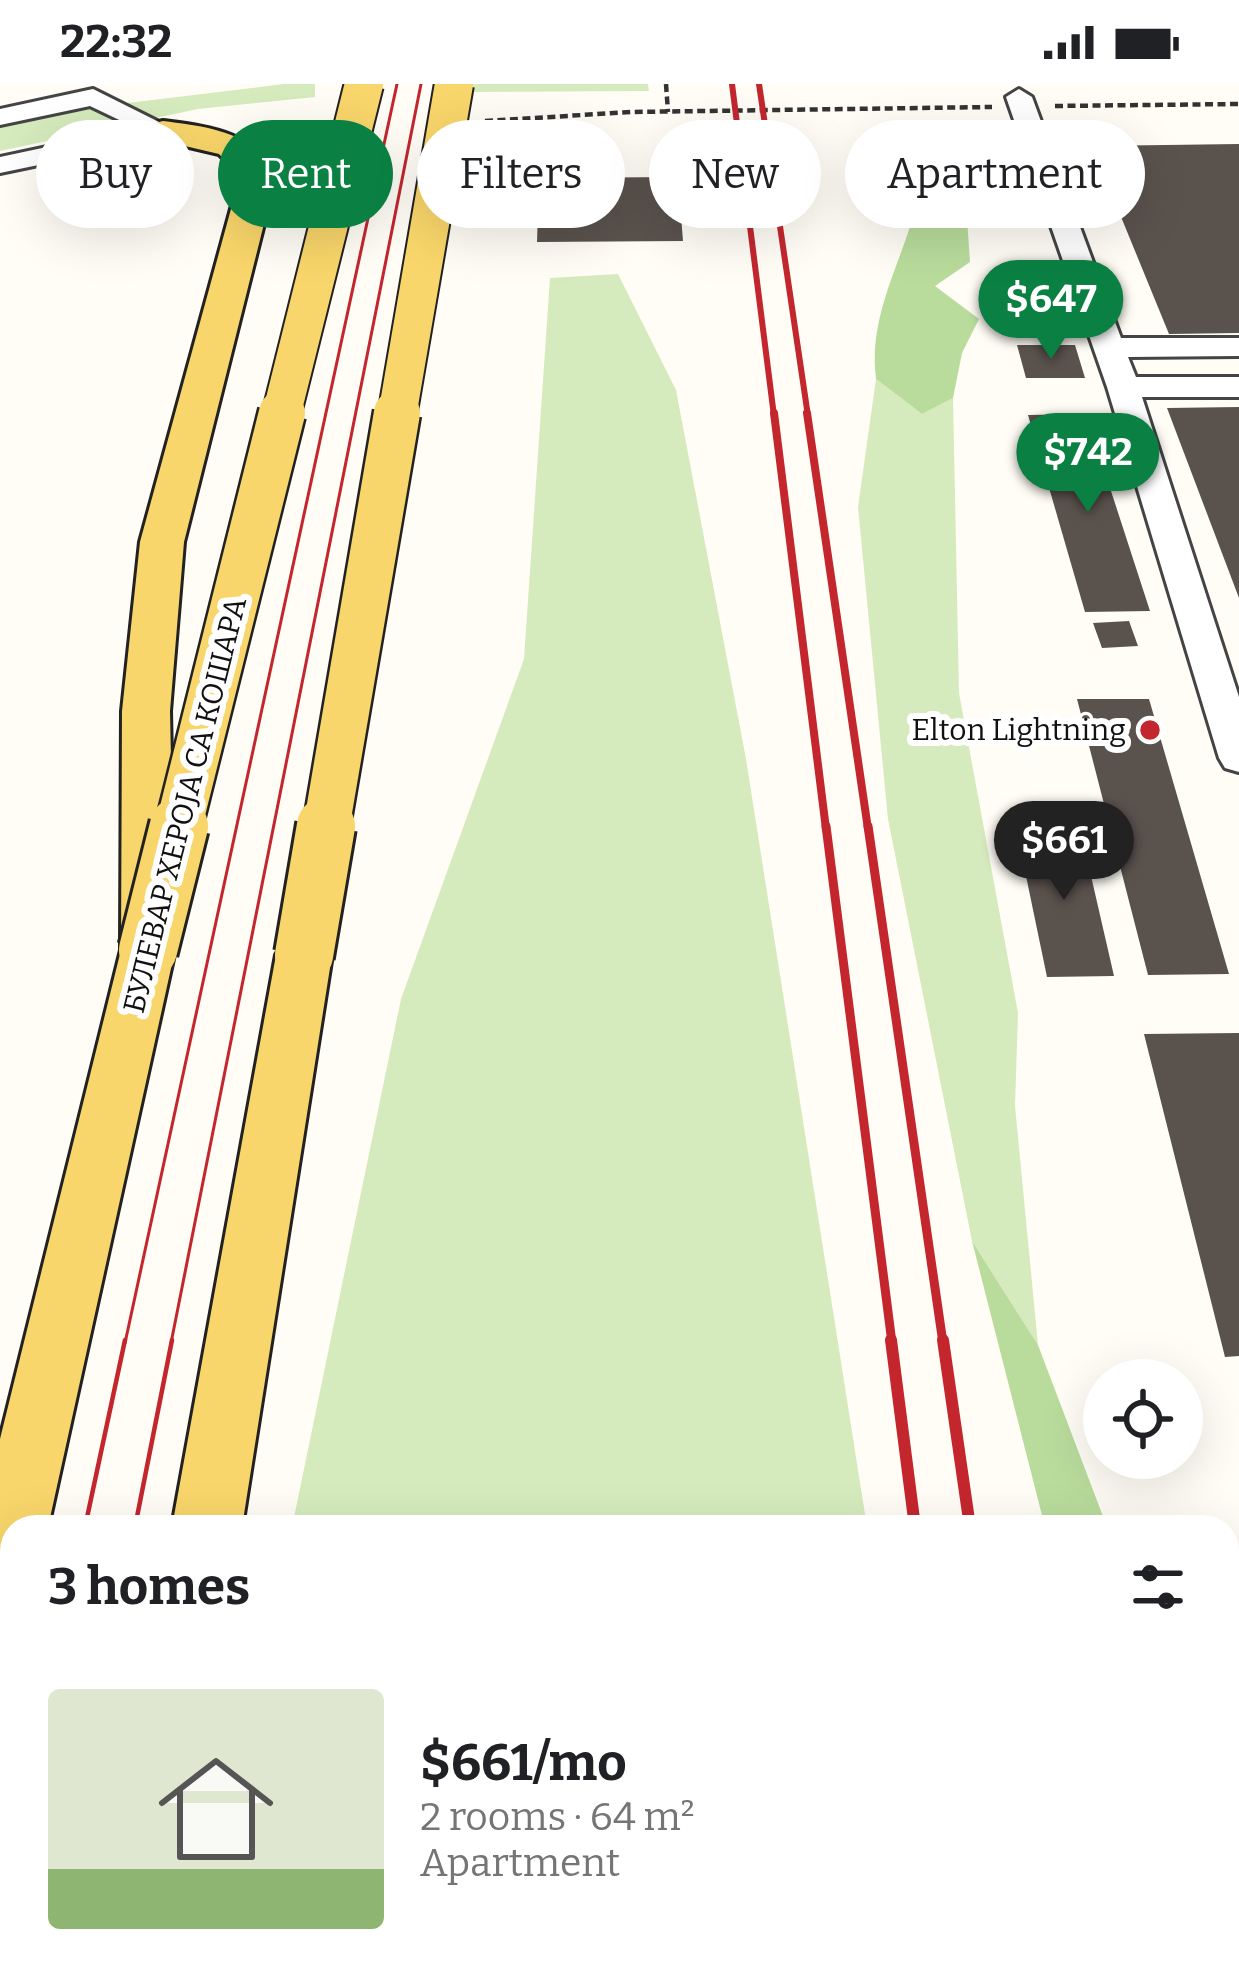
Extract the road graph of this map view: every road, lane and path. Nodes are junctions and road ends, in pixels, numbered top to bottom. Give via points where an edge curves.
1 (364, 84) edge
2 (454, 84) edge
3 (666, 84) edge
4 (1021, 102) junction
5 (1239, 104) edge
6 (0, 117) edge
7 (142, 120) edge
8 (1028, 120) edge
9 (194, 137) edge
10 (1066, 228) edge
11 (1239, 347) edge
12 (1109, 348) junction
13 (1123, 387) junction
14 (1239, 387) edge
15 (1222, 654) edge
16 (1239, 758) edge
17 (148, 950) junction
18 (16, 1515) edge
19 (210, 1515) edge

1 - 17 main road, БУЛЕВАР ХЕРОЈА СА КОШАРА, bridge
2 - 19 main road, bridge
3 - 4 path via 668,112
4 - 5 path
4 - 8 street
6 - 7 street via 93,97
9 - 17 main road, bridge via 231,146 254,163 257,188 162,542 146,711
10 - 12 street
11 - 12 street
12 - 13 street
13 - 14 street
13 - 15 street
15 - 16 street
17 - 18 main road, БУЛЕВАР ХЕРОЈА СА КОШАРА

